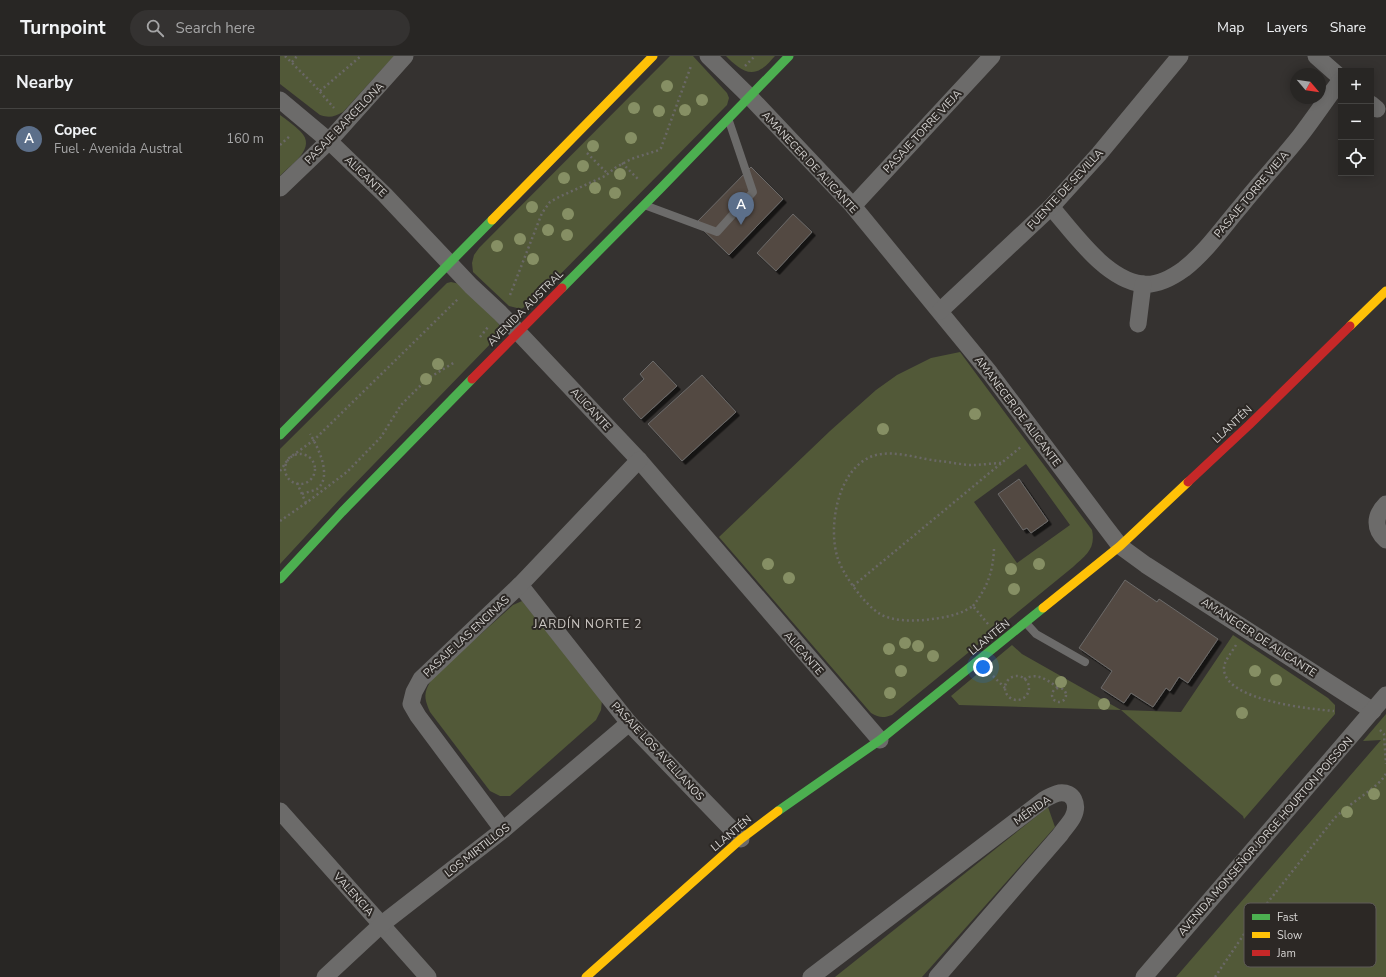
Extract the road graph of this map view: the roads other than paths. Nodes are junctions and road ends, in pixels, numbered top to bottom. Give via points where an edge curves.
1 (405, 56) edge
2 (653, 56) edge
3 (708, 56) edge
4 (789, 56) edge
5 (992, 56) edge
6 (1180, 56) edge
7 (1316, 56) edge
8 (1338, 76) edge
9 (1338, 83) edge
10 (750, 98) junction
11 (280, 100) edge
12 (729, 120) junction
13 (328, 141) junction
14 (280, 188) edge
15 (645, 205) junction
16 (853, 206) junction
17 (1051, 207) junction
18 (449, 263) junction
19 (1142, 284) junction
20 (1386, 291) edge
21 (940, 311) junction
22 (1138, 324) dead end
23 (518, 332) junction
24 (280, 435) edge
25 (639, 460) junction
26 (1386, 504) edge
27 (1386, 540) edge
28 (1120, 546) junction
29 (280, 579) edge
30 (520, 585) junction
31 (1026, 623) junction
32 (1085, 662) dead end
33 (1386, 695) edge
34 (1369, 714) junction
35 (629, 723) junction
36 (880, 740) junction
37 (280, 811) edge
38 (503, 830) junction
39 (740, 839) junction
40 (382, 924) junction
41 (325, 977) edge
42 (428, 977) edge
43 (586, 977) edge
44 (811, 977) edge
45 (937, 977) edge
46 (1144, 977) edge

1 - 13 street, PASAJE BARCELONA
2 - 18 main road
3 - 10 street, AMANECER DE ALICANTE
4 - 10 main road, AVENIDA AUSTRAL
5 - 16 street, PASAJE TORRE VIEJA
6 - 17 street, FUENTE DE SEVILLA via 1099,154
7 - 8 street, PASAJE TORRE VIEJA
9 - 19 street, PASAJE TORRE VIEJA via 1300,136 1208,246 1183,269 1170,277 1161,282
10 - 12 main road, AVENIDA AUSTRAL
10 - 16 street, AMANECER DE ALICANTE
11 - 13 street, ALICANTE
12 - 15 main road, AVENIDA AUSTRAL
12 - 15 lane via 753,192 717,232
13 - 14 street, PASAJE BARCELONA
13 - 18 street, ALICANTE via 385,195
15 - 23 main road, AVENIDA AUSTRAL
16 - 21 street, AMANECER DE ALICANTE
17 - 19 street, PASAJE TORRE VIEJA via 1103,264 1124,278
17 - 21 street, FUENTE DE SEVILLA
18 - 23 street, ALICANTE
18 - 24 main road
19 - 22 street
20 - 28 main road, LLANTÉN
21 - 28 street, AMANECER DE ALICANTE
23 - 25 street, ALICANTE
23 - 29 main road, AVENIDA AUSTRAL via 348,505
25 - 30 street, PASAJE LAS ENCINAS
25 - 36 street, ALICANTE
26 - 27 street via 1378,516 1377,528
28 - 31 main road, LLANTÉN
28 - 34 street, AMANECER DE ALICANTE
30 - 35 street, PASAJE LOS AVELLANOS
30 - 38 street, PASAJE LAS ENCINAS via 421,679 411,704
31 - 32 lane via 1036,634
31 - 36 main road, LLANTÉN
33 - 34 street, AVENIDA MONSEÑOR JORGE HOURTON POISSON
34 - 46 street, AVENIDA MONSEÑOR JORGE HOURTON POISSON
35 - 38 street, LOS MIRTILLOS
35 - 39 street, PASAJE LOS AVELLANOS
36 - 39 main road, LLANTÉN
37 - 40 street, VALENCIA
38 - 40 street, LOS MIRTILLOS
39 - 43 main road, LLANTÉN
40 - 41 street, LOS MIRTILLOS
40 - 42 street, VALENCIA
44 - 45 street, MÉRIDA via 1045,799 1061,793 1069,794 1076,806 1073,816 1060,835

